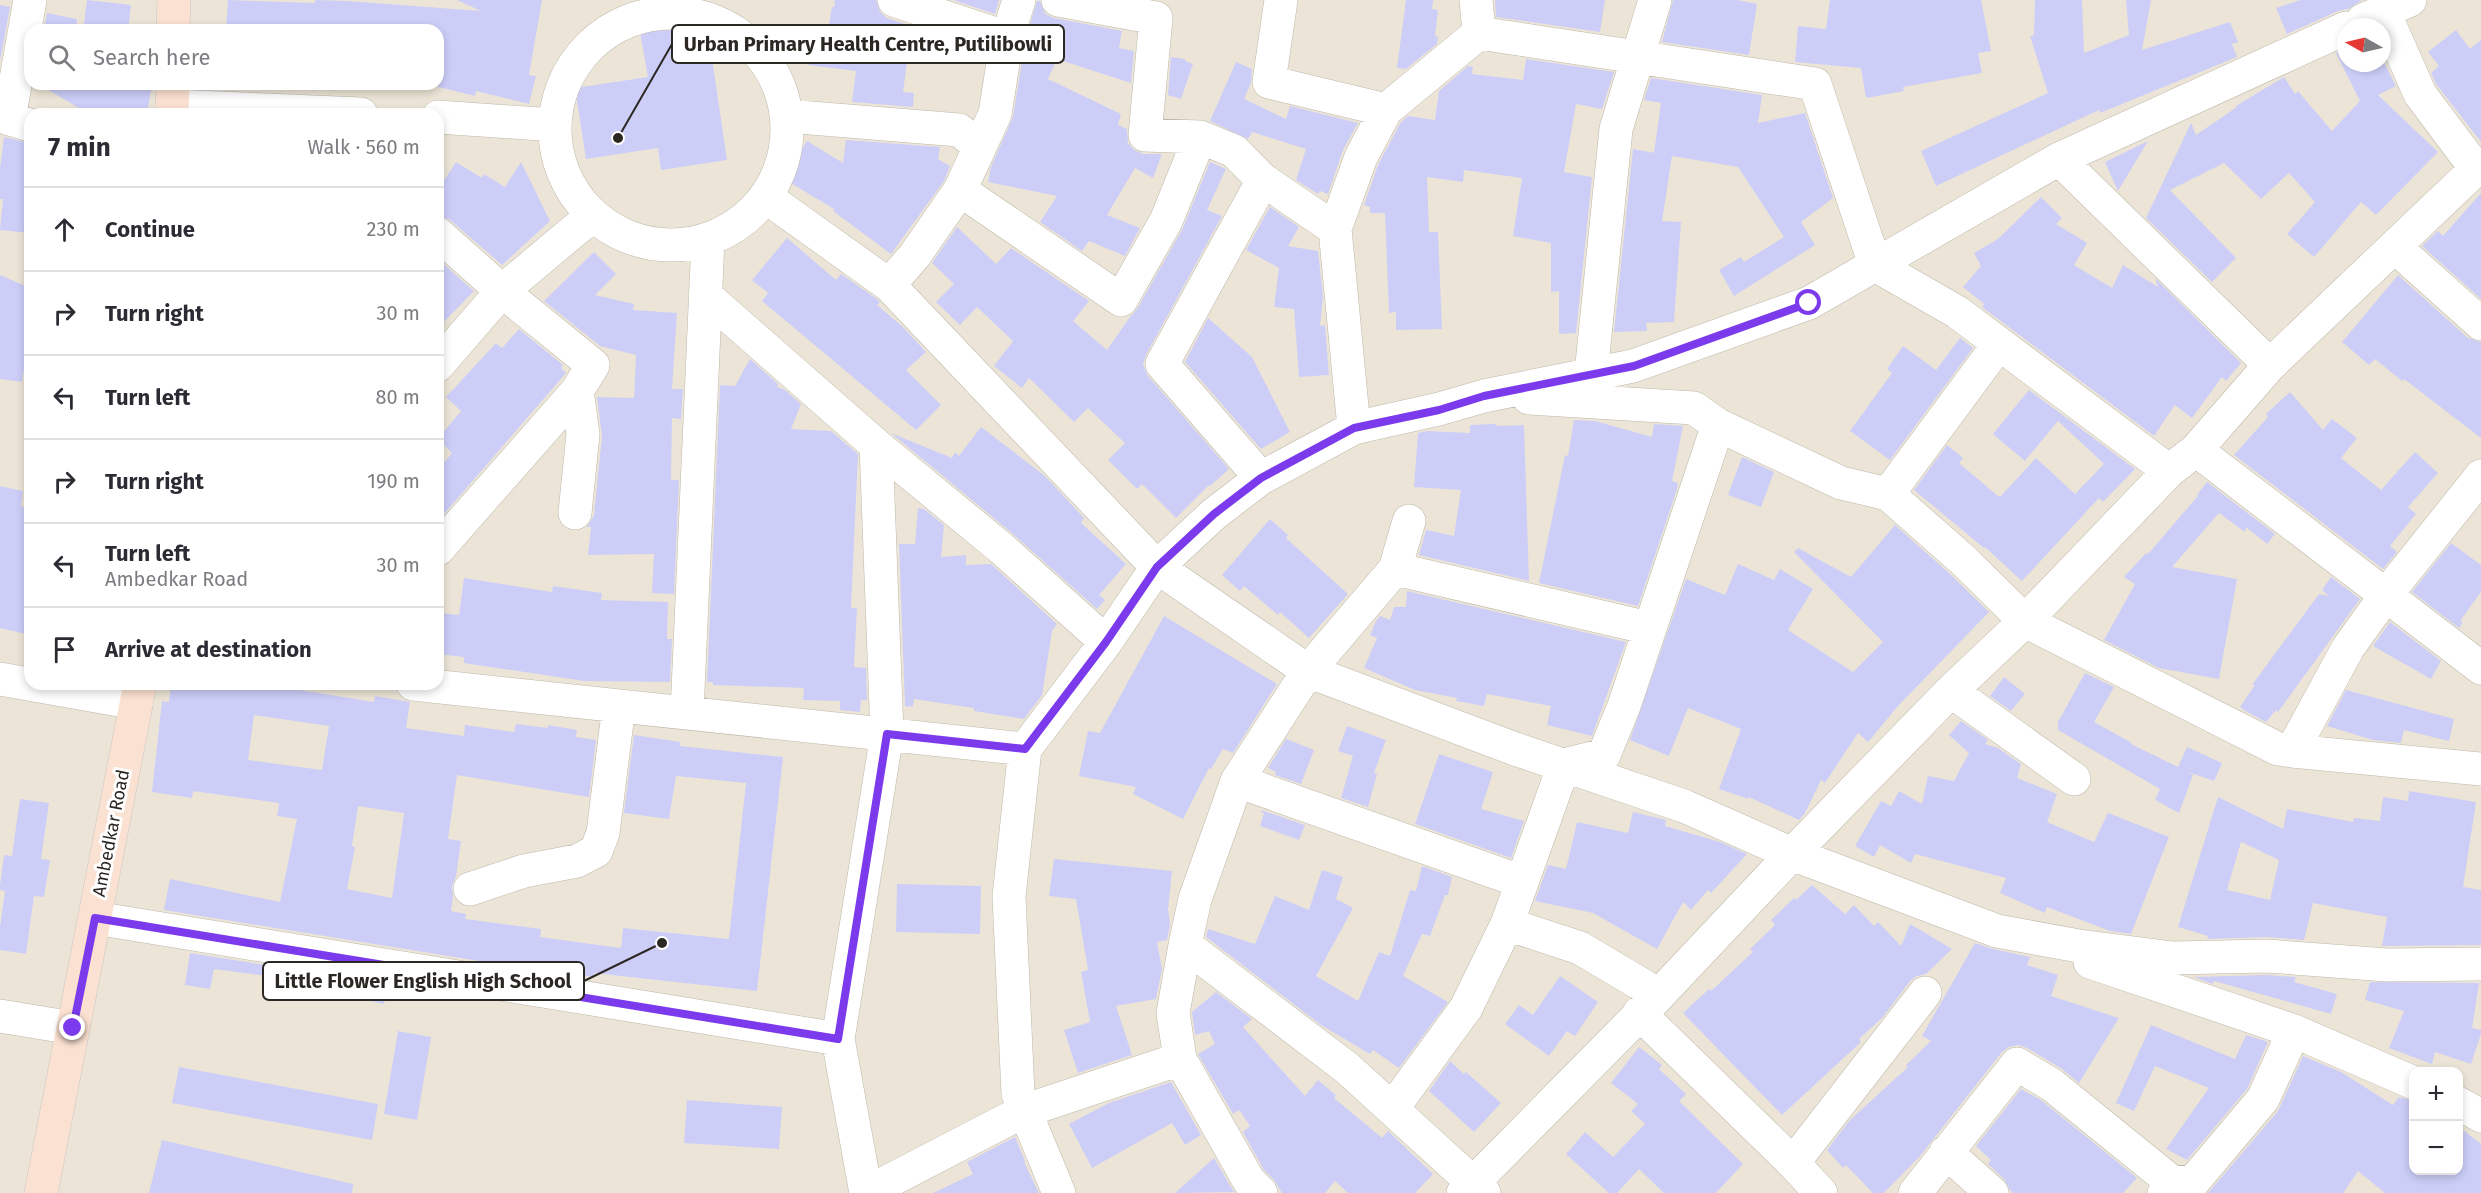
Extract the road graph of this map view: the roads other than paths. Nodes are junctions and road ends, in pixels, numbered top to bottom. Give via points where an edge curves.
1 (30, 0) edge
2 (174, 0) edge
3 (894, 0) edge
4 (1018, 0) edge
5 (1058, 0) edge
6 (1281, 0) edge
7 (1476, 0) edge
8 (1655, 0) edge
9 (682, 6) edge
10 (1157, 9) edge
11 (2367, 14) edge
12 (26, 24) edge
13 (173, 24) edge
14 (1479, 33) junction
15 (24, 34) edge
16 (1007, 38) junction
17 (1639, 56) junction
18 (172, 101) edge
19 (274, 108) edge
20 (1386, 110) junction
21 (786, 116) junction
22 (444, 117) edge
23 (24, 123) edge
24 (554, 124) junction
25 (1200, 137) junction
26 (2059, 159) junction
27 (2479, 168) edge
28 (1263, 180) junction
29 (960, 190) junction
30 (765, 197) junction
31 (592, 215) junction
32 (1335, 229) junction
33 (444, 239) edge
34 (708, 240) junction
35 (2395, 247) junction
36 (1875, 265) junction
37 (889, 285) junction
38 (502, 291) junction
39 (705, 295) junction
40 (2481, 324) edge
41 (1999, 344) junction
42 (444, 358) edge
43 (2270, 365) junction
44 (1591, 374) junction
45 (577, 391) junction
46 (1484, 396) junction
47 (1718, 425) junction
48 (1354, 428) junction
49 (876, 445) junction
50 (2196, 450) junction
51 (2169, 471) junction
52 (2481, 476) edge
53 (1261, 478) junction
54 (1888, 494) junction
55 (575, 513) dead end
56 (1409, 521) dead end
57 (444, 542) edge
58 (1157, 567) junction
59 (1395, 569) junction
60 (2386, 595) junction
61 (2025, 621) junction
62 (1649, 628) junction
63 (1106, 642) junction
64 (2481, 668) edge
65 (1308, 671) junction
66 (0, 679) edge
67 (24, 681) edge
68 (444, 687) edge
69 (108, 690) edge
70 (1952, 691) junction
71 (138, 693) edge
72 (619, 706) junction
73 (687, 713) junction
74 (887, 734) junction
75 (1025, 749) junction
76 (2292, 751) junction
77 (1564, 765) junction
78 (2481, 769) edge
79 (2074, 779) dead end
80 (1237, 781) junction
81 (1792, 854) junction
82 (1520, 881) junction
83 (470, 889) dead end
84 (95, 918) junction
85 (1507, 924) junction
86 (1997, 931) junction
87 (1185, 945) junction
88 (2481, 964) edge
89 (1925, 993) dead end
90 (1649, 1004) junction
91 (0, 1016) edge
92 (73, 1028) junction
93 (2294, 1031) junction
94 (838, 1039) junction
95 (1180, 1059) junction
96 (2409, 1081) edge
97 (2463, 1106) edge
98 (1392, 1109) junction
99 (1024, 1111) junction
100 (2481, 1116) edge
101 (1946, 1152) junction
102 (1793, 1163) junction
103 (2168, 1188) edge
104 (1473, 1190) edge
105 (40, 1193) edge
106 (1059, 1193) edge
107 (1261, 1193) edge
108 (1821, 1193) edge
109 (1915, 1193) edge
110 (1992, 1193) edge

1 - 12 street
2 - 13 main road
3 - 16 street
4 - 16 street
5 - 10 street
6 - 20 street via 1269,82
7 - 14 street
8 - 17 street
9 - 21 street via 747,40 770,67
9 - 24 street via 645,15 610,30 582,55 562,88
10 - 25 street via 1145,135
11 - 26 street
11 - 27 street via 2420,94
14 - 17 street
14 - 20 street
15 - 23 street via 9,119
16 - 29 street via 995,114
17 - 36 street via 1815,84
17 - 44 street via 1616,129
18 - 19 street
20 - 32 street via 1361,157
21 - 29 street via 960,130 980,147
21 - 30 street via 786,151
22 - 24 street
24 - 31 street via 559,158 571,189
25 - 28 street via 1234,151
25 - 29 street via 1166,221 1121,300
26 - 36 street
26 - 43 street
27 - 35 street
28 - 32 street
28 - 53 street via 1162,364
29 - 37 street
30 - 34 street via 740,223
30 - 37 street
31 - 34 street via 618,232 647,243 677,246
31 - 38 street
32 - 48 street
33 - 38 street
34 - 39 street
35 - 40 street
35 - 43 street
36 - 41 street via 1957,312
36 - 44 street via 1809,303 1634,366
37 - 58 street
38 - 42 street
38 - 45 street via 593,365
39 - 49 street
39 - 73 street
41 - 51 street
41 - 54 street
43 - 50 street
44 - 46 street
45 - 55 street via 583,434
45 - 57 street
46 - 47 street via 1694,408
46 - 48 street
47 - 54 street via 1841,483
47 - 62 street
48 - 53 street
49 - 63 street via 1001,548
49 - 74 street
50 - 51 street
50 - 60 street
51 - 61 street
52 - 60 street
53 - 58 street via 1214,514
54 - 61 street via 1964,560
56 - 59 street
58 - 63 street
58 - 65 street
59 - 62 street
59 - 65 street
60 - 64 street
60 - 76 street via 2348,648
61 - 70 street
61 - 76 street via 2278,749
62 - 77 street via 1604,755
63 - 75 street
65 - 77 street
65 - 80 street
66 - 67 street
68 - 72 street
69 - 71 street
70 - 79 street
70 - 81 street
71 - 84 main road, Ambedkar Road
72 - 73 street
72 - 83 street via 603,834 596,851 577,861 524,871
73 - 74 street
74 - 75 street
74 - 94 street
75 - 99 street via 1009,896 1018,1094
76 - 78 street
77 - 81 street via 1684,806
77 - 82 street
80 - 82 street
80 - 87 street via 1195,899
81 - 86 street
81 - 90 street
82 - 85 street
84 - 92 main road, Ambedkar Road
84 - 94 street
85 - 90 street via 1580,948
85 - 98 street via 1466,1008
86 - 88 street via 2172,958 2267,956 2387,965
86 - 93 street
87 - 95 street via 1173,1013
87 - 98 street via 1347,1068
89 - 102 street
90 - 102 street
90 - 104 street
91 - 92 street
92 - 105 main road, Ambedkar Road
93 - 96 street
93 - 103 street via 2263,1099 2194,1181
94 - 99 street via 866,1193
95 - 99 street
95 - 107 street via 1249,1181
97 - 100 street
98 - 104 street
99 - 106 street
101 - 103 street via 2018,1064 2052,1085
101 - 109 street
101 - 110 street
102 - 108 street

